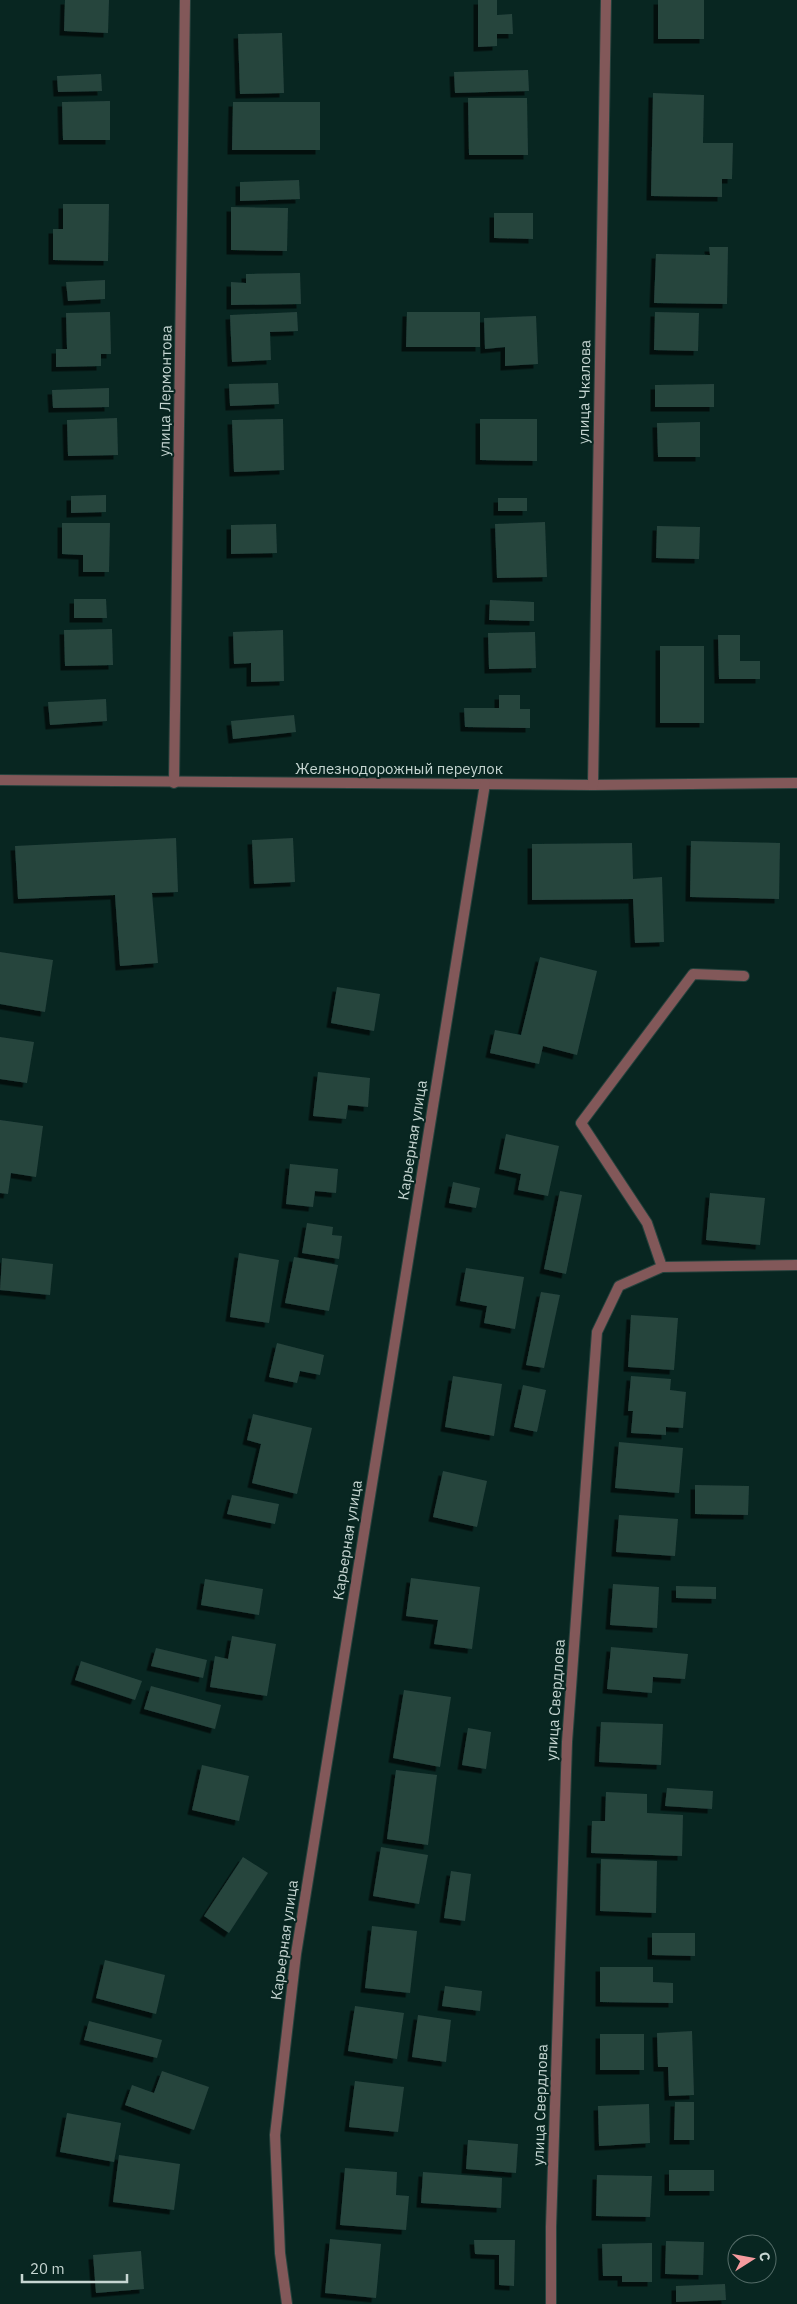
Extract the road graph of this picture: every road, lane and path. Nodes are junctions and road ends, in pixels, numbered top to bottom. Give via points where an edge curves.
1 (185, 0) edge
2 (606, 0) edge
3 (0, 780) edge
4 (174, 782) junction
5 (797, 783) edge
6 (485, 784) junction
7 (593, 785) junction
8 (744, 976) dead end
9 (797, 1265) edge
10 (662, 1267) junction
11 (287, 2304) edge
12 (551, 2304) edge

1 - 4 street, улица Лермонтова
2 - 7 street, улица Чкалова
3 - 4 street, Железнодорожный переулок
4 - 6 street, Железнодорожный переулок
5 - 7 street, Железнодорожный переулок
6 - 7 street, Железнодорожный переулок
6 - 11 street, Карьерная улица via 296,1954 275,2135 280,2253
8 - 10 street via 694,974 581,1123 647,1223
9 - 10 street, улица Свердлова
10 - 12 street, улица Свердлова via 619,1286 596,1332 567,1742

